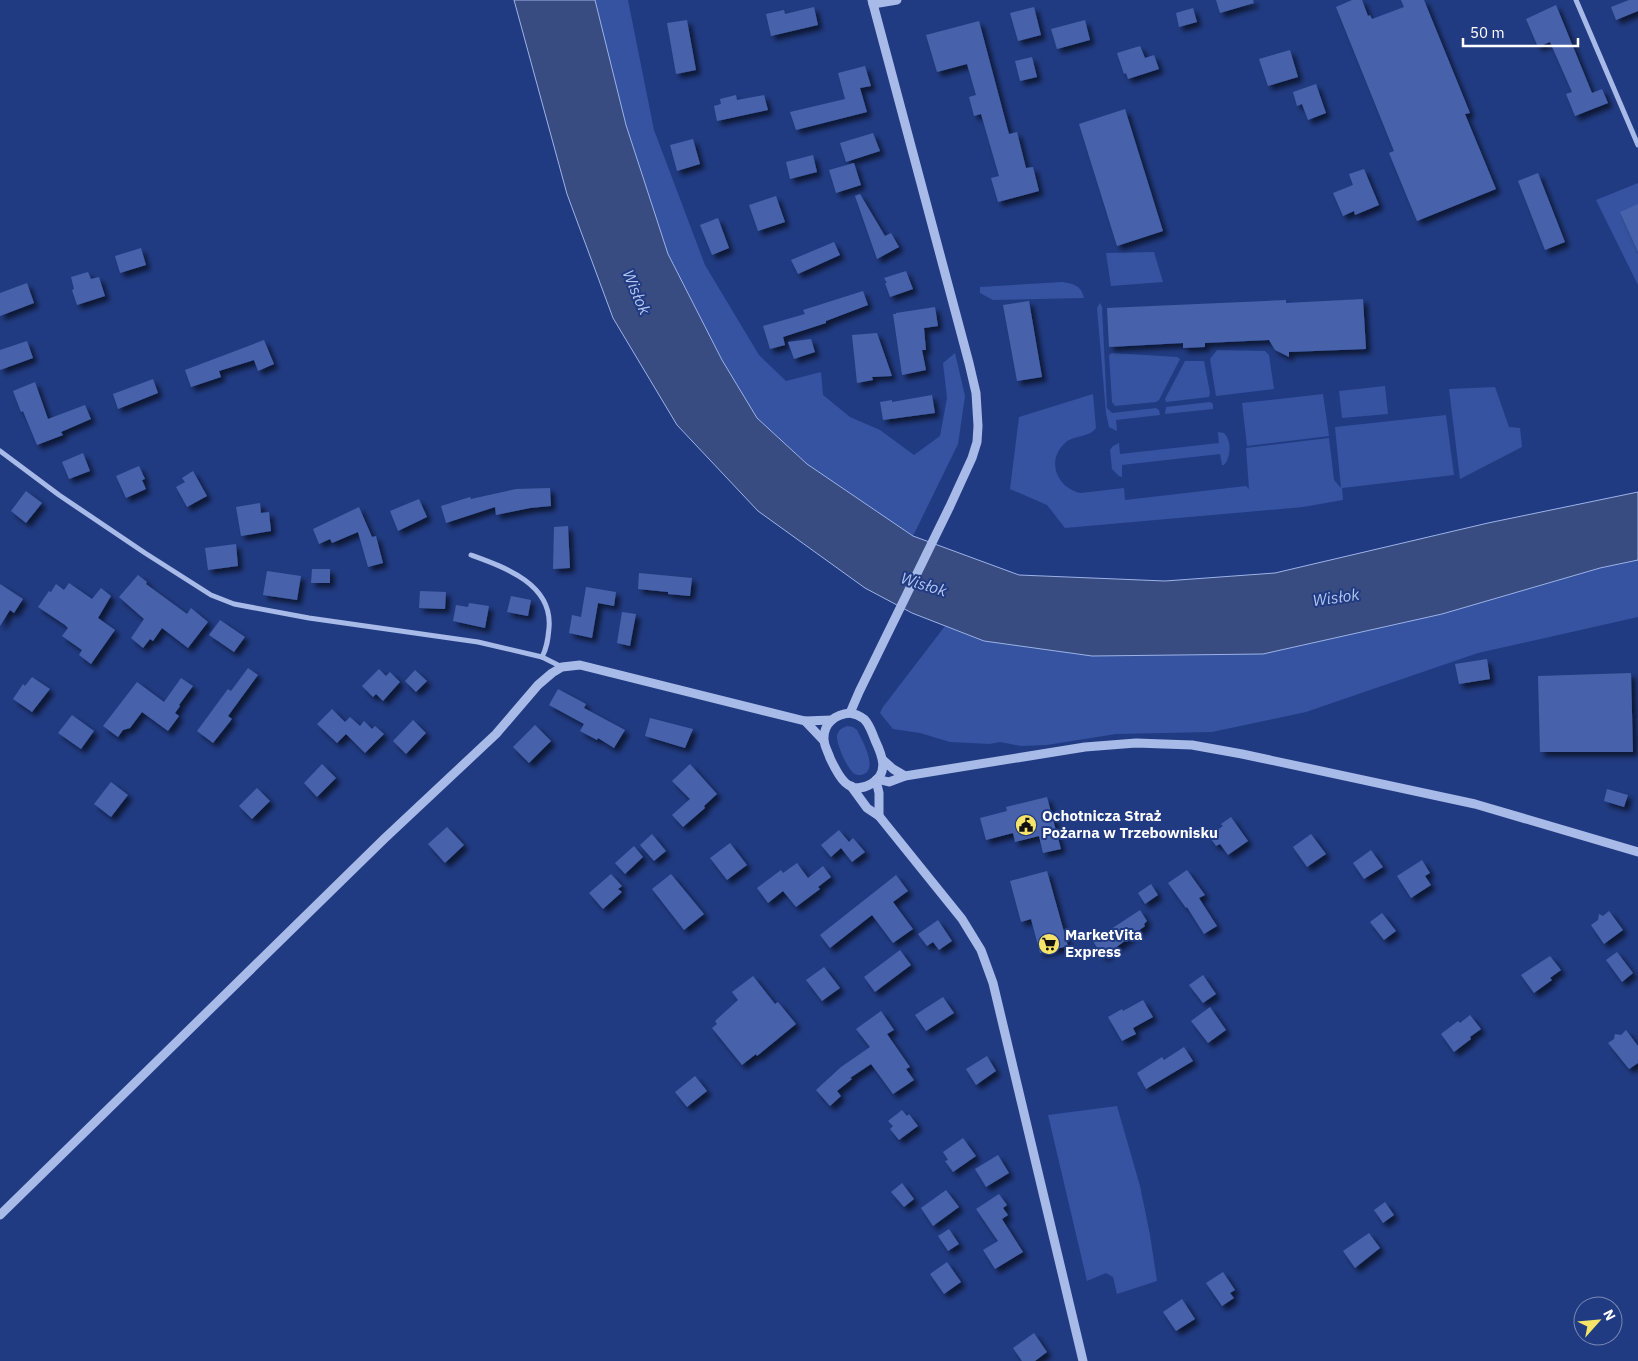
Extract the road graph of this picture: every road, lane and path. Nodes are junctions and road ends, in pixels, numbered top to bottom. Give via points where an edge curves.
1 (897, 0) edge
2 (1576, 0) edge
3 (872, 2) edge
4 (1638, 145) edge
5 (0, 451) edge
6 (471, 556) dead end
7 (542, 657) junction
8 (562, 668) junction
9 (850, 713) junction
10 (832, 720) junction
11 (805, 721) junction
12 (824, 742) junction
13 (883, 760) junction
14 (905, 776) junction
15 (876, 780) junction
16 (851, 786) junction
17 (879, 816) junction
18 (1638, 852) edge
19 (0, 1215) edge
20 (1083, 1361) edge

1 - 3 street
2 - 4 street
3 - 9 street via 949,284 976,393 978,426 972,458
5 - 7 street via 144,553 211,595 234,604 478,642
6 - 7 street via 513,573 541,595 550,622
7 - 8 street
8 - 11 street via 580,665
8 - 19 street via 538,685 496,734 384,839
9 - 10 street
9 - 13 street via 863,718 868,724
10 - 11 street
10 - 12 street via 827,725
11 - 12 street
12 - 16 street via 838,775
13 - 14 street
13 - 15 street via 881,774
14 - 15 street via 889,782
14 - 18 street via 1085,747 1136,743 1192,745 1476,804
15 - 16 street via 864,787
15 - 17 street
16 - 17 street via 868,808
17 - 20 street via 962,919 988,965

